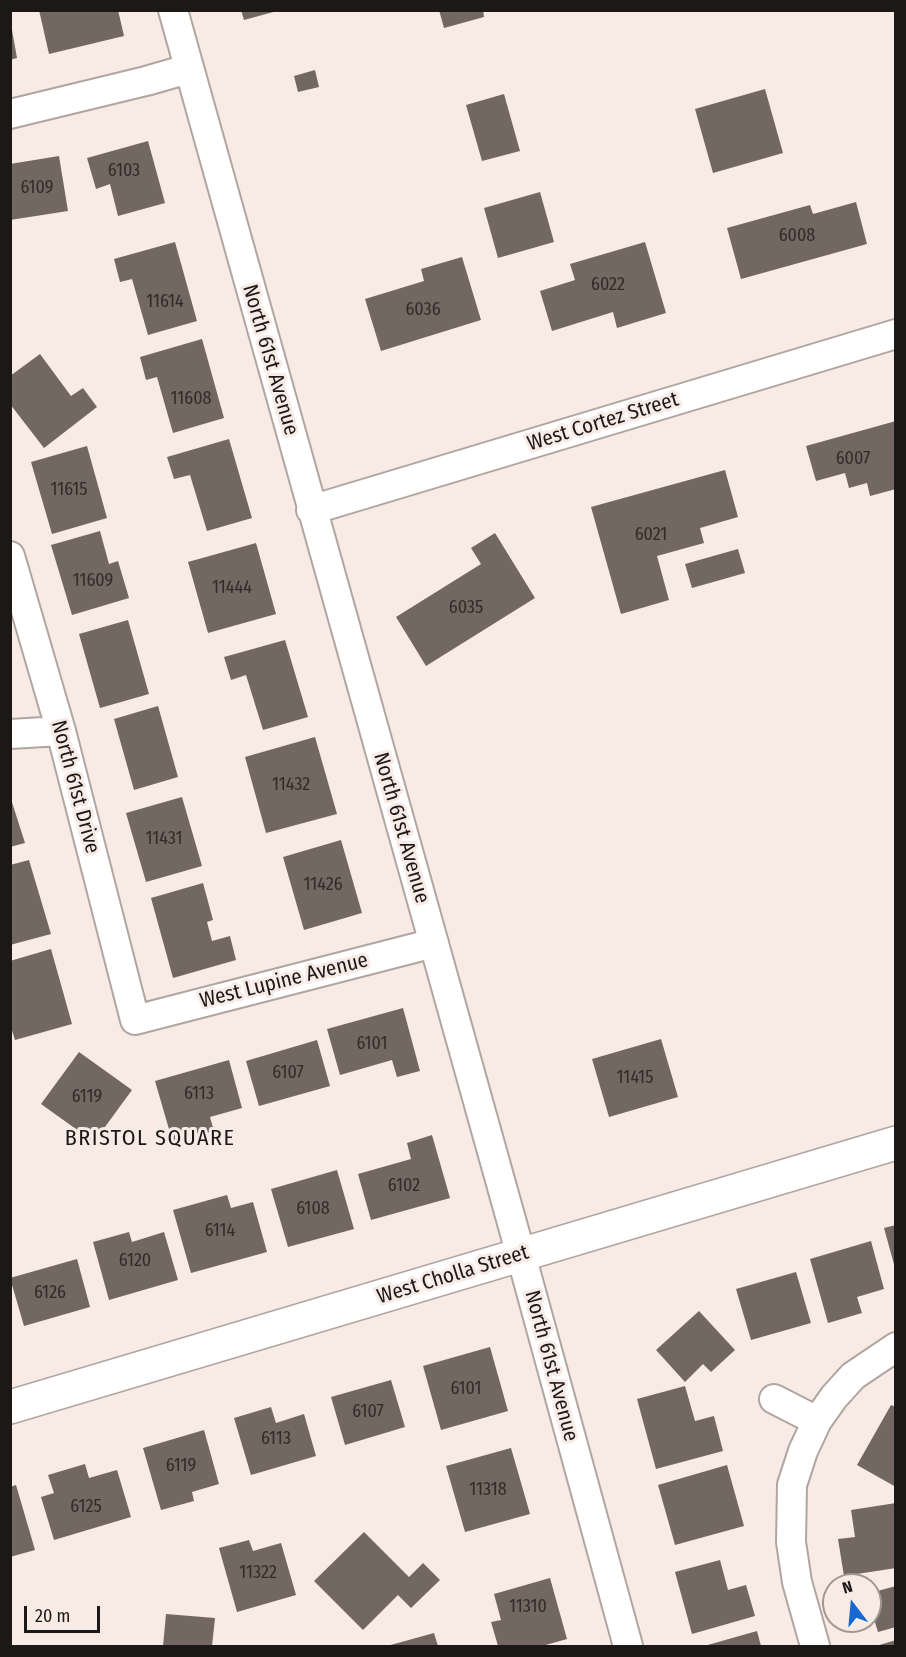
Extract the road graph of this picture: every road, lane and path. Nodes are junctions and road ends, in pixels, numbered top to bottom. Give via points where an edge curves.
1 (173, 10) edge
2 (189, 69) junction
3 (10, 114) edge
4 (896, 334) edge
5 (311, 510) junction
6 (10, 556) edge
7 (61, 731) junction
8 (10, 734) edge
9 (434, 943) junction
10 (135, 1020) joint
11 (896, 1143) edge
12 (521, 1254) junction
13 (896, 1347) edge
14 (774, 1399) dead end
15 (10, 1407) edge
16 (817, 1421) junction
17 (628, 1647) edge
18 (815, 1647) edge

1 - 2 street, North 61st Avenue
2 - 3 street
2 - 5 street, North 61st Avenue
4 - 5 street, West Cortez Street
5 - 9 street, North 61st Avenue
6 - 7 street, North 61st Drive
7 - 8 street
7 - 10 street, North 61st Drive
9 - 10 street, West Lupine Avenue
9 - 12 street, North 61st Avenue
11 - 12 street, West Cholla Street
12 - 15 street, West Cholla Street
12 - 17 street, North 61st Avenue
13 - 16 street via 853,1376
14 - 16 street
16 - 18 street via 792,1485 791,1542 797,1582

